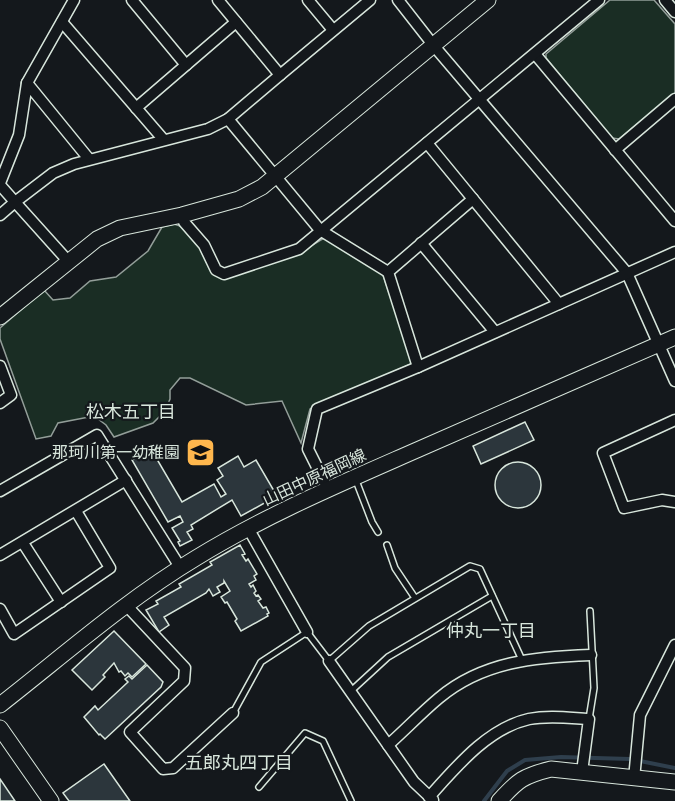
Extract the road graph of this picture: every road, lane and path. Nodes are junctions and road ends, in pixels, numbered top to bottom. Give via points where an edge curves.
1 (74, 0) edge
2 (132, 0) edge
3 (218, 0) edge
4 (308, 0) edge
5 (370, 0) edge
6 (398, 0) edge
7 (488, 0) edge
8 (599, 0) edge
9 (665, 0) edge
10 (675, 12) edge
11 (62, 22) junction
12 (236, 22) junction
13 (333, 30) junction
14 (434, 46) junction
15 (535, 54) junction
16 (186, 65) junction
17 (280, 75) junction
18 (27, 83) junction
19 (479, 98) junction
20 (671, 102) edge
21 (136, 108) junction
22 (675, 115) edge
23 (228, 119) junction
24 (163, 139) junction
25 (427, 143) junction
26 (615, 150) junction
27 (89, 159) junction
28 (276, 176) junction
29 (0, 184) edge
30 (473, 199) junction
31 (15, 202) junction
32 (0, 214) edge
33 (182, 215) junction
34 (675, 221) edge
35 (320, 230) junction
36 (421, 243) junction
37 (675, 252) edge
38 (68, 261) junction
39 (388, 272) junction
40 (627, 273) junction
41 (558, 304) junction
42 (0, 317) edge
43 (495, 332) junction
44 (675, 337) edge
45 (659, 344) junction
46 (0, 366) edge
47 (418, 367) junction
48 (675, 381) edge
49 (0, 404) edge
50 (675, 420) edge
51 (354, 477) junction
52 (126, 480) junction
53 (328, 489) junction
54 (0, 491) edge
55 (675, 502) edge
56 (76, 511) junction
57 (248, 528) junction
58 (378, 532) dead end
59 (23, 543) junction
60 (387, 545) dead end
61 (0, 555) edge
62 (180, 567) junction
63 (492, 596) junction
64 (414, 598) junction
65 (61, 602) junction
66 (126, 605) junction
67 (0, 609) edge
68 (590, 611) dead end
69 (308, 632) junction
70 (675, 645) edge
71 (591, 655) junction
72 (522, 660) junction
73 (329, 661) junction
74 (351, 691) junction
75 (0, 705) edge
76 (233, 712) joint
77 (589, 719) junction
78 (0, 728) edge
79 (388, 745) junction
80 (582, 772) junction
81 (634, 779) junction
82 (675, 782) edge
83 (259, 787) dead end
84 (431, 799) edge
85 (51, 801) edge
86 (351, 801) edge
87 (500, 801) edge

1 - 11 street
2 - 16 street
3 - 12 street
4 - 13 street
5 - 13 street
6 - 14 street
7 - 14 main road
8 - 15 street
9 - 10 street
11 - 18 street
11 - 21 street
12 - 16 street
12 - 17 street
13 - 17 street
14 - 19 street
14 - 28 main road
15 - 19 street
15 - 26 street
16 - 21 street
17 - 23 street
18 - 27 street
18 - 29 street via 19,135
19 - 25 street
19 - 40 street
20 - 22 street
20 - 26 street
21 - 24 street
23 - 24 street via 208,129
23 - 28 street
24 - 27 street
25 - 30 street
25 - 35 street
26 - 34 street
27 - 31 street via 53,173
28 - 33 main road via 239,199
28 - 35 street
29 - 31 street
30 - 36 street
30 - 41 street
31 - 32 street
31 - 38 street
33 - 35 street via 204,244 216,270 224,274 299,249
33 - 38 main road via 120,228 97,239
35 - 39 street
36 - 39 street
36 - 43 street
37 - 40 street
38 - 42 main road
39 - 47 street
40 - 41 street
40 - 45 street
41 - 43 street
43 - 47 street
44 - 45 main road, 山田中原福岡線
45 - 48 street
45 - 51 main road, 山田中原福岡線
46 - 49 street via 11,394
47 - 53 street via 317,409 308,449
50 - 55 street via 603,453 624,508 662,500
51 - 53 main road, 山田中原福岡線
51 - 58 lane
52 - 54 street via 97,435
52 - 56 street
52 - 62 street
53 - 57 main road, 山田中原福岡線
56 - 59 street
56 - 65 street via 110,568
57 - 62 main road, 山田中原福岡線
57 - 69 street
59 - 61 street
59 - 65 street
60 - 64 lane via 395,568
62 - 66 main road, 山田中原福岡線
63 - 64 lane via 480,569 470,566
63 - 72 lane
63 - 74 lane via 388,657
64 - 73 lane via 369,626
65 - 67 street via 14,634
66 - 75 main road, 山田中原福岡線
66 - 76 street via 185,668 184,681 130,732 163,769 173,768
68 - 71 lane
69 - 73 lane
69 - 76 lane via 261,662
70 - 81 street via 640,715
71 - 72 street
71 - 77 lane via 594,688
72 - 79 street via 480,672 441,697
73 - 74 street
74 - 79 street
77 - 80 street
77 - 84 street via 530,718 509,725 471,752
78 - 85 main road
79 - 84 street
80 - 81 main road
80 - 87 main road via 551,769 534,773 518,781
81 - 82 main road
83 - 86 lane via 305,733 323,741

